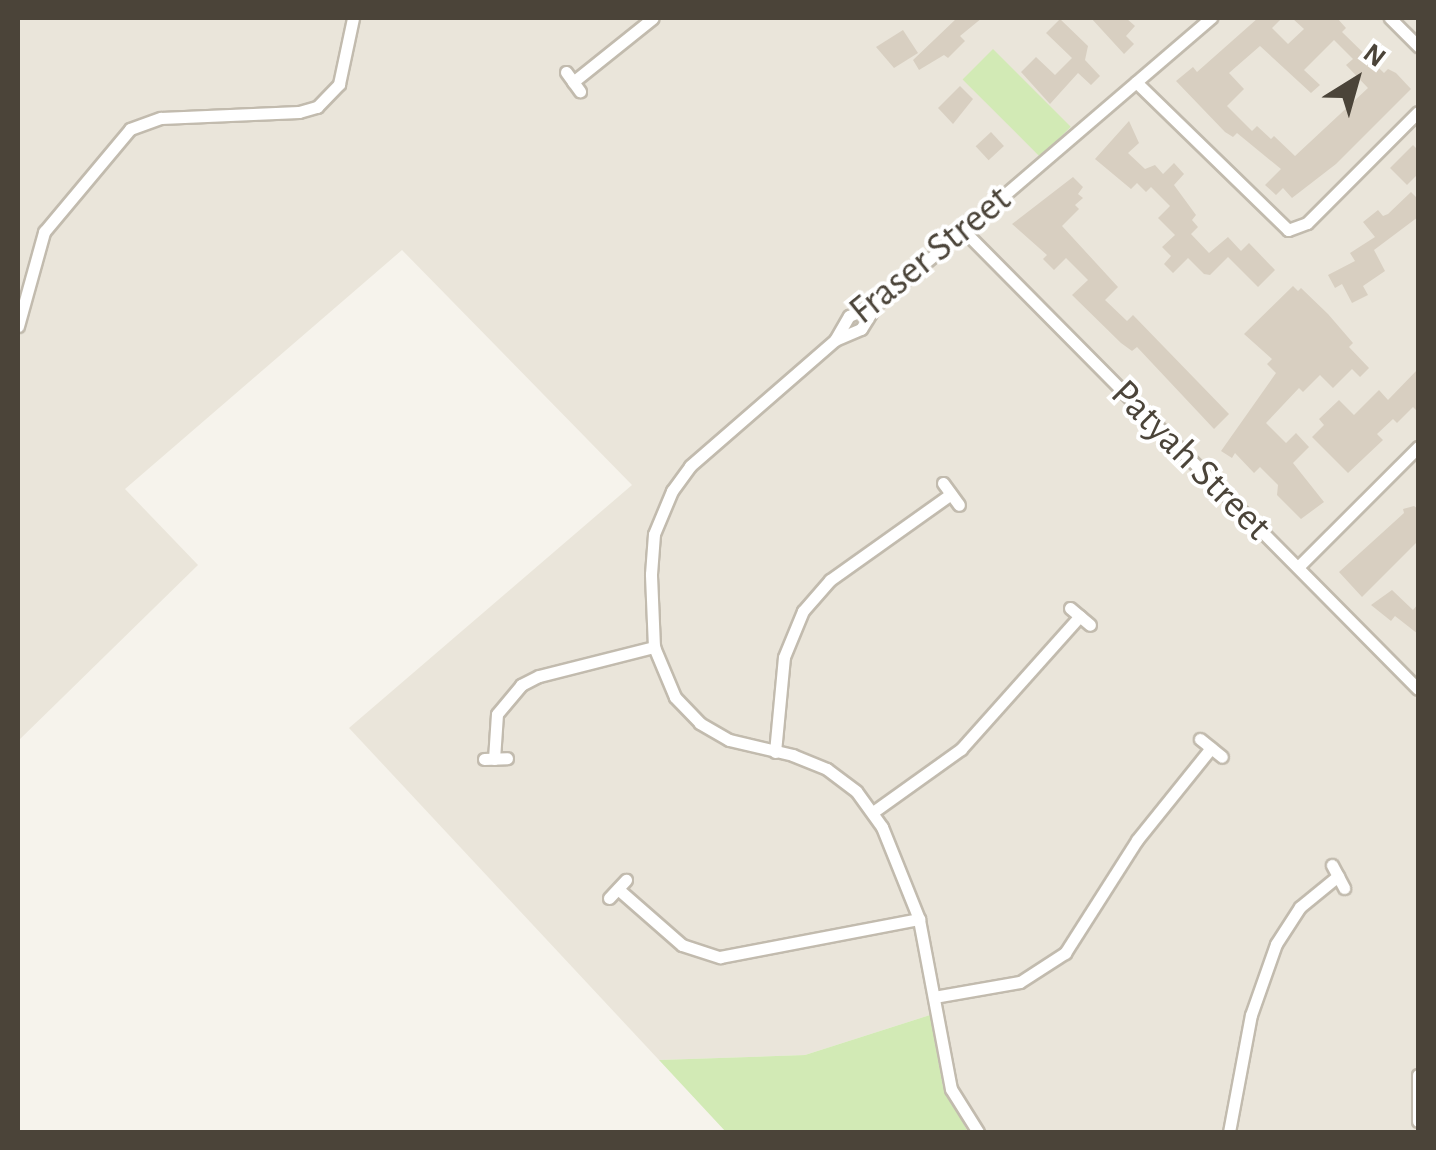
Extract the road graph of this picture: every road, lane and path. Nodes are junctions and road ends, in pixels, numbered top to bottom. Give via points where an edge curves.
1 (352, 18) edge
2 (653, 18) edge
3 (1211, 18) edge
4 (1390, 18) edge
5 (1418, 46) edge
6 (573, 82) dead end
7 (1136, 82) junction
8 (1418, 112) edge
9 (964, 230) junction
10 (18, 326) edge
11 (1418, 447) edge
12 (943, 483) dead end
13 (951, 494) junction
14 (960, 506) dead end
15 (1298, 568) junction
16 (1080, 616) dead end
17 (654, 647) junction
18 (1418, 689) edge
19 (1200, 739) dead end
20 (775, 752) junction
21 (495, 759) dead end
22 (874, 812) junction
23 (1338, 877) dead end
24 (618, 889) dead end
25 (919, 919) junction
26 (934, 998) junction
27 (1418, 1075) edge
28 (1418, 1121) edge
29 (978, 1132) edge
30 (1229, 1132) edge

1 - 10 street via 339,84 318,108 161,118 130,128 44,232
2 - 6 street
3 - 7 street, Fraser Street
4 - 5 street
7 - 8 street via 1288,230 1307,222
7 - 9 street, Fraser Street
9 - 15 street, Patyah Street
9 - 17 street, Fraser Street via 878,304 848,316 834,340 704,453 664,505 651,554
11 - 15 street
12 - 13 street
13 - 14 street
13 - 20 street via 830,580 803,611 784,657
15 - 18 street, Patyah Street
16 - 22 street via 962,749
17 - 20 street via 676,697 700,723 728,740
17 - 21 street via 521,685 497,714
19 - 26 street via 1216,752 1146,826 1065,952 1020,982
20 - 22 street via 828,769
22 - 25 street
23 - 30 street via 1300,906 1276,944 1251,1015
24 - 25 street via 682,945 720,957
25 - 26 street
26 - 29 street via 951,1089
27 - 28 street

